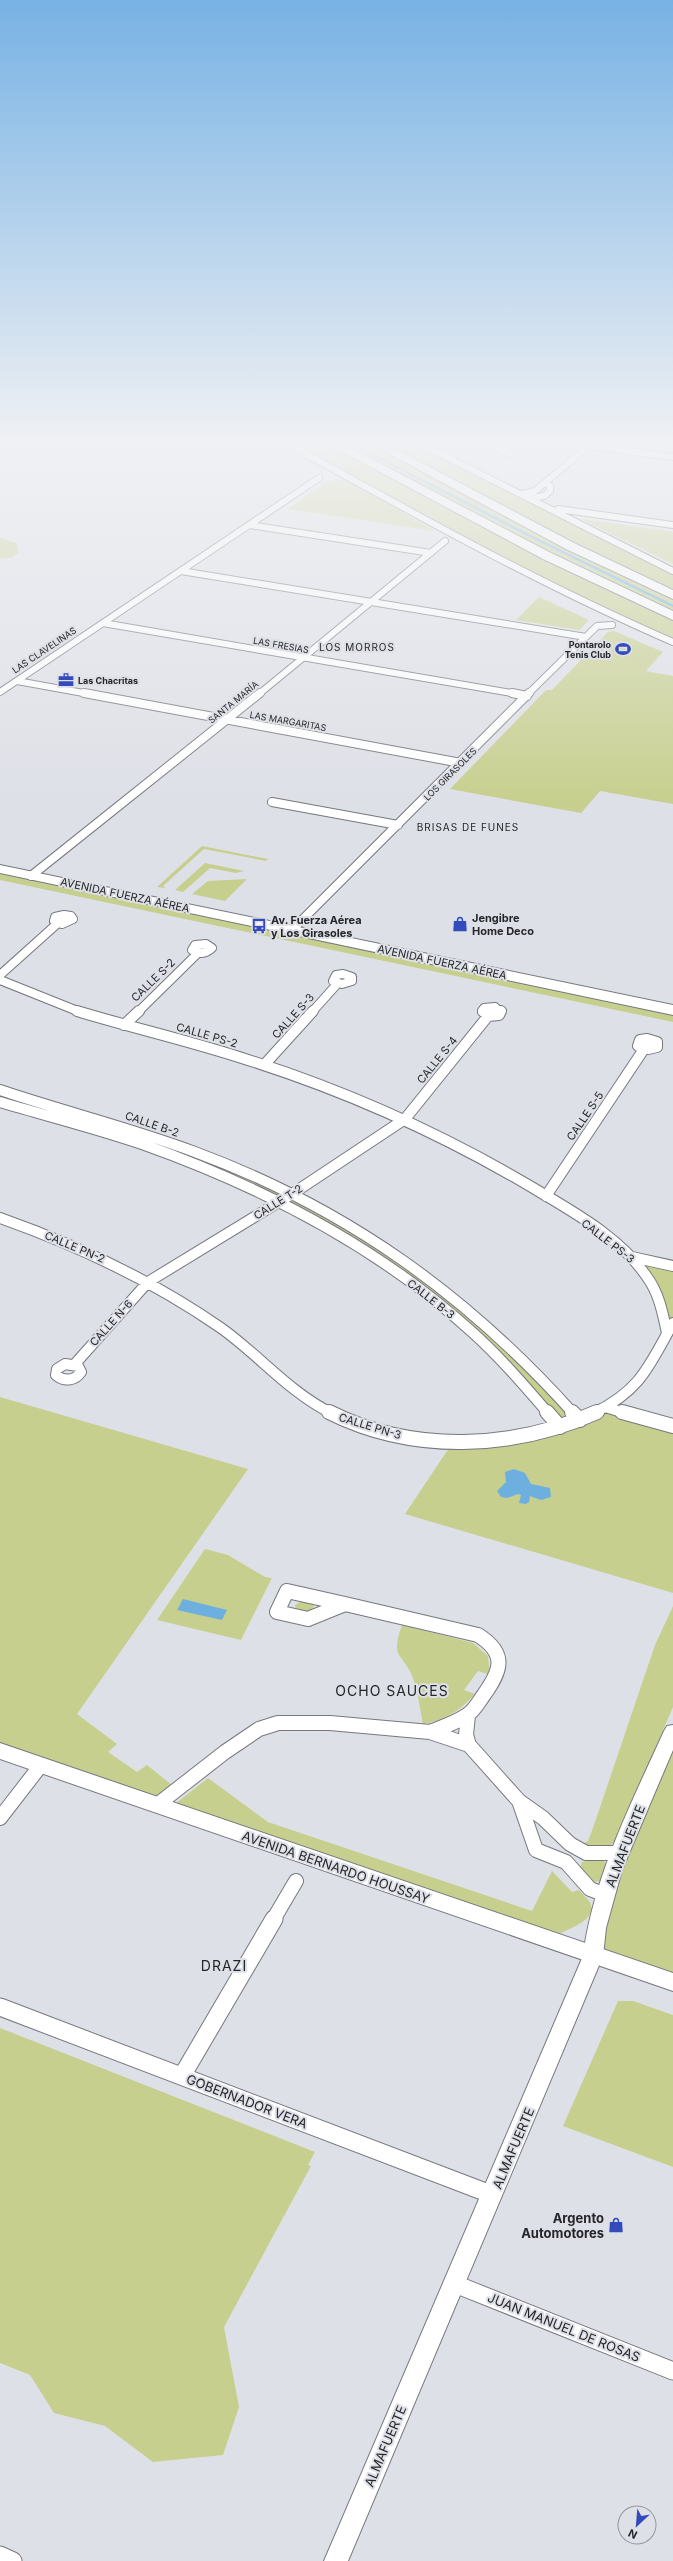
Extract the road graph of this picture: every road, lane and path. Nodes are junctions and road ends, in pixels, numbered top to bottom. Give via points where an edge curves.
1 (194, 563) edge
2 (419, 563) edge
3 (503, 563) edge
4 (560, 563) edge
5 (605, 563) edge
6 (656, 563) edge
7 (181, 571) junction
8 (673, 571) edge
9 (673, 595) edge
10 (372, 601) junction
11 (673, 616) edge
12 (103, 623) junction
13 (612, 625) dead end
14 (586, 637) junction
15 (673, 642) edge
16 (303, 658) junction
17 (0, 683) edge
18 (14, 683) junction
19 (0, 692) edge
20 (527, 696) junction
21 (228, 720) junction
22 (461, 763) junction
23 (272, 802) dead end
24 (398, 825) junction
25 (0, 864) edge
26 (0, 869) edge
27 (34, 874) junction
28 (58, 923) dead end
29 (294, 928) junction
30 (198, 953) dead end
31 (0, 975) edge
32 (0, 980) edge
33 (338, 983) dead end
34 (673, 1005) edge
35 (673, 1010) edge
36 (488, 1016) dead end
37 (124, 1025) junction
38 (644, 1049) dead end
39 (264, 1064) junction
40 (0, 1090) edge
41 (0, 1102) edge
42 (405, 1119) junction
43 (292, 1194) junction
44 (546, 1196) junction
45 (279, 1202) junction
46 (0, 1218) edge
47 (632, 1257) junction
48 (673, 1266) edge
49 (148, 1282) junction
50 (458, 1300) junction
51 (442, 1307) junction
52 (673, 1323) edge
53 (667, 1333) junction
54 (74, 1365) dead end
55 (605, 1407) junction
56 (584, 1418) junction
57 (673, 1426) edge
58 (560, 1427) junction
59 (346, 1604) dead end
60 (468, 1715) junction
61 (673, 1731) edge
62 (430, 1732) junction
63 (469, 1745) junction
64 (0, 1751) edge
65 (41, 1765) junction
66 (519, 1801) junction
67 (157, 1805) junction
68 (0, 1818) edge
69 (586, 1853) junction
70 (620, 1853) junction
71 (566, 1862) junction
72 (296, 1881) dead end
73 (606, 1895) junction
74 (594, 1956) junction
75 (673, 1982) edge
76 (0, 2007) edge
77 (182, 2076) junction
78 (493, 2196) junction
79 (455, 2284) junction
80 (673, 2371) edge
81 (0, 2555) edge
82 (13, 2561) edge
83 (336, 2561) edge

1 - 7 street, LAS CLAVELINAS
2 - 10 street, SANTA MARÍA
3 - 15 street via 606,613
4 - 11 highway
5 - 9 highway
6 - 8 street
7 - 10 street
7 - 12 street, LAS CLAVELINAS
10 - 14 street
10 - 16 street, SANTA MARÍA
12 - 16 street, LAS FRESIAS
12 - 18 street, LAS CLAVELINAS
13 - 14 street, LOS GIRASOLES via 597,626
14 - 20 street, LOS GIRASOLES
16 - 20 street, LAS FRESIAS
16 - 21 street, SANTA MARÍA
17 - 18 street, LAS MARGARITAS
18 - 19 street, LAS CLAVELINAS
18 - 21 street, LAS MARGARITAS
20 - 22 street, LOS GIRASOLES
21 - 22 street, LAS MARGARITAS
21 - 27 street, SANTA MARÍA
22 - 24 street, LOS GIRASOLES
23 - 24 street
24 - 29 street, LOS GIRASOLES
25 - 27 main road, AVENIDA FUERZA AÉREA
26 - 27 main road, AVENIDA FUERZA AÉREA
27 - 29 main road, AVENIDA FUERZA AÉREA
28 - 31 street
29 - 34 main road, AVENIDA FUERZA AÉREA
29 - 35 main road, AVENIDA FUERZA AÉREA
30 - 37 street, CALLE S-2
32 - 37 street, CALLE PS-2 via 38,996
33 - 39 street, CALLE S-3
36 - 42 street, CALLE S-4
37 - 39 street, CALLE PS-2
38 - 44 street, CALLE S-5
39 - 42 street, CALLE PS-2
40 - 43 street, CALLE B-2 via 115,1124 197,1152
41 - 45 street via 105,1132 186,1161
42 - 43 street, CALLE T-2
42 - 44 street, CALLE PS-3
43 - 45 street, CALLE T-2
43 - 50 street, CALLE B-3 via 324,1210
44 - 47 street, CALLE PS-3
45 - 49 street, CALLE T-2
45 - 51 street, CALLE B-3 via 311,1218 391,1269
46 - 49 street, CALLE PN-2 via 75,1246
47 - 48 street
47 - 53 street, CALLE PS-3 via 649,1279 663,1313
49 - 54 street, CALLE N-6
49 - 58 street, CALLE PN-3 via 196,1311 242,1344 316,1404 358,1424 402,1436 453,1442 484,1442 532,1436
50 - 51 street
50 - 56 street, CALLE B-3 via 515,1350 570,1409
51 - 58 street, CALLE B-3 via 496,1356
52 - 53 street
53 - 55 street via 660,1350 641,1380 628,1394
55 - 56 street
55 - 57 street
56 - 58 street
59 - 60 street via 486,1639 496,1651 501,1663 497,1679
60 - 62 street
60 - 63 street via 466,1735
61 - 70 street, ALMAFUERTE
62 - 63 street
62 - 67 street via 330,1723 278,1723 260,1729 224,1752
63 - 66 street
64 - 65 main road, AVENIDA BERNARDO HOUSSAY
65 - 67 main road, AVENIDA BERNARDO HOUSSAY
65 - 68 street
66 - 69 street via 543,1818 570,1844
66 - 71 street via 536,1850
67 - 74 main road, AVENIDA BERNARDO HOUSSAY
69 - 70 street
69 - 71 street via 574,1855
70 - 73 street, ALMAFUERTE
71 - 73 street via 590,1890
72 - 77 street
73 - 74 street, ALMAFUERTE via 595,1932
74 - 75 main road, AVENIDA BERNARDO HOUSSAY
74 - 78 street, ALMAFUERTE
76 - 77 street, GOBERNADOR VERA
77 - 78 street, GOBERNADOR VERA
78 - 79 street, ALMAFUERTE
79 - 80 street, JUAN MANUEL DE ROSAS
79 - 83 street, ALMAFUERTE
81 - 82 street

